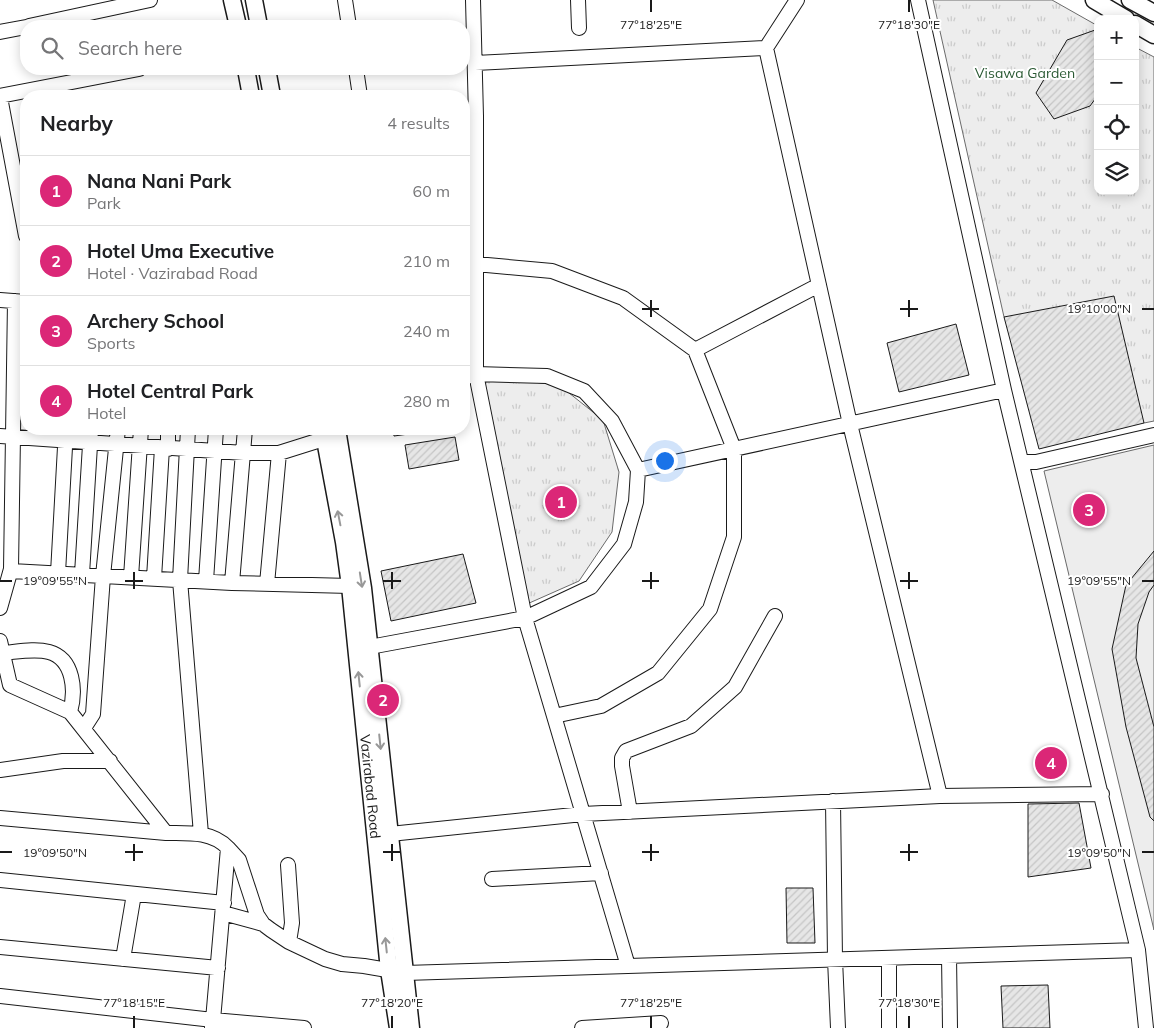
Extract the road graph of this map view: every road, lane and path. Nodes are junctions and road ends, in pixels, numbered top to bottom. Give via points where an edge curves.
1 (150, 0) edge
2 (232, 0) edge
3 (254, 0) edge
4 (345, 0) edge
5 (473, 0) edge
6 (578, 0) edge
7 (797, 0) edge
8 (918, 0) edge
9 (1094, 0) edge
10 (1130, 0) edge
11 (1154, 13) edge
12 (1119, 15) edge
13 (55, 20) edge
14 (237, 20) edge
15 (258, 20) edge
16 (348, 20) edge
17 (1139, 26) edge
18 (20, 28) edge
19 (579, 28) dead end
20 (0, 32) edge
21 (1154, 35) edge
22 (766, 48) junction
23 (475, 63) junction
24 (108, 75) edge
25 (247, 75) edge
26 (268, 75) edge
27 (357, 75) edge
28 (34, 90) edge
29 (251, 90) edge
30 (271, 90) edge
31 (359, 90) edge
32 (20, 93) edge
33 (0, 97) edge
34 (470, 131) edge
35 (20, 198) edge
36 (476, 264) junction
37 (819, 284) junction
38 (0, 300) edge
39 (20, 302) edge
40 (470, 305) edge
41 (696, 350) junction
42 (470, 376) edge
43 (1004, 390) junction
44 (850, 424) junction
45 (66, 435) edge
46 (118, 435) edge
47 (141, 435) edge
48 (167, 435) edge
49 (188, 435) edge
50 (216, 435) edge
51 (245, 435) edge
52 (325, 435) edge
53 (330, 435) edge
54 (330, 435) edge
55 (1154, 435) edge
56 (91, 436) edge
57 (6, 437) edge
58 (117, 445) junction
59 (140, 446) junction
60 (165, 448) junction
61 (734, 449) junction
62 (187, 450) junction
63 (215, 451) junction
64 (279, 453) junction
65 (244, 454) junction
66 (1022, 462) junction
67 (638, 470) junction
68 (7, 569) edge
69 (58, 573) junction
70 (82, 574) junction
71 (103, 576) junction
72 (131, 577) junction
73 (154, 578) junction
74 (180, 580) junction
75 (206, 581) junction
76 (232, 583) junction
77 (267, 584) junction
78 (350, 586) junction
79 (0, 608) edge
80 (775, 616) dead end
81 (524, 618) junction
82 (1, 647) edge
83 (363, 649) junction
84 (5, 685) edge
85 (70, 712) junction
86 (554, 716) junction
87 (84, 728) junction
88 (110, 761) junction
89 (0, 770) edge
90 (1102, 794) junction
91 (940, 796) junction
92 (833, 801) junction
93 (630, 812) junction
94 (583, 814) junction
95 (0, 818) edge
96 (166, 833) junction
97 (201, 834) junction
98 (390, 834) junction
99 (228, 848) junction
100 (288, 865) dead end
101 (601, 873) junction
102 (492, 879) dead end
103 (0, 880) edge
104 (134, 894) junction
105 (224, 908) junction
106 (263, 924) junction
107 (289, 942) junction
108 (0, 947) edge
109 (1138, 950) junction
110 (949, 956) junction
111 (889, 958) junction
112 (123, 959) junction
113 (835, 959) junction
114 (628, 966) junction
115 (218, 968) junction
116 (389, 970) junction
117 (405, 973) junction
118 (0, 996) edge
119 (661, 1023) dead end
120 (213, 1024) edge
121 (304, 1028) edge
122 (398, 1028) edge
123 (411, 1028) edge
124 (582, 1028) edge
125 (838, 1028) edge
126 (889, 1028) edge
127 (950, 1028) edge
128 (1146, 1028) edge

1 - 13 street
2 - 14 main road
3 - 15 main road
4 - 16 street
5 - 23 street
6 - 19 street
7 - 22 street
8 - 43 street
9 - 12 main road
10 - 11 main road
17 - 21 main road
18 - 20 street
22 - 23 street
22 - 37 street
23 - 34 street
24 - 28 street
25 - 29 main road
26 - 30 main road
27 - 31 street
32 - 33 street
33 - 35 street
34 - 36 street
36 - 40 street
36 - 41 street via 552,271 623,298
37 - 41 street
37 - 44 street
38 - 39 street
39 - 57 street
40 - 42 street
41 - 61 street
42 - 67 street via 547,376 584,391 612,421
42 - 81 street
43 - 44 street
43 - 66 street
44 - 61 street
44 - 91 street
45 - 56 street
45 - 57 street
45 - 69 street
46 - 58 street
47 - 59 street
48 - 60 street
49 - 62 street
50 - 63 street
51 - 65 street
52 - 64 street
78 -> 53 main road, Vazirabad Road
54 -> 83 main road, Vazirabad Road via 363,588
55 - 66 street via 1036,462
56 - 58 street
56 - 70 street
57 - 68 street
58 - 59 street
58 - 71 street
59 - 60 street
59 - 72 street
60 - 62 street
60 - 73 street
61 - 67 street
61 - 86 street via 734,537 710,610 658,673 601,706
62 - 63 street
62 - 74 street
63 - 65 street
63 - 75 street
64 - 65 street
64 - 77 street
65 - 76 street
66 - 90 street
67 - 81 street via 636,502 624,544 590,587
68 - 69 street
68 - 79 street
69 - 70 street
70 - 71 street
71 - 72 street
71 - 87 street via 94,714
72 - 73 street
73 - 74 street
74 - 75 street
74 - 97 street
75 - 76 street
76 - 77 street
77 - 78 street
78 - 83 main road, Vazirabad Road
80 - 93 street via 735,687 691,726 626,751 622,766
81 - 83 street
81 - 86 street
82 - 84 street
82 - 85 street via 50,652 58,657 72,679 74,694
83 -> 98 main road, Vazirabad Road
116 -> 83 main road, Vazirabad Road
84 - 85 street
85 - 87 street
86 - 94 street
87 - 88 street
88 - 89 street via 63,761
88 - 96 street
90 - 91 street
90 - 109 street
91 - 92 street
92 - 93 street
92 - 113 street
93 - 94 street
94 - 98 street
94 - 101 street
95 - 96 street
96 - 97 street
97 - 99 street via 220,840
98 - 117 main road, Vazirabad Road
99 - 105 street
99 - 106 street via 240,860 257,915
100 - 107 street via 292,923
101 - 102 street
101 - 114 street
103 - 104 street
104 - 105 street
104 - 112 street
105 - 106 street
105 - 115 street
106 - 107 street
107 - 116 street via 342,964
108 - 112 street
109 - 110 street
109 - 128 street
110 - 111 street
110 - 127 street
111 - 113 street
111 - 126 street
112 - 115 street
113 - 114 street
113 - 125 street
114 - 117 street
115 - 120 street
116 - 117 street
116 - 122 main road, Vazirabad Road
117 - 123 main road, Vazirabad Road
118 - 120 street
119 - 124 street
120 - 121 street

